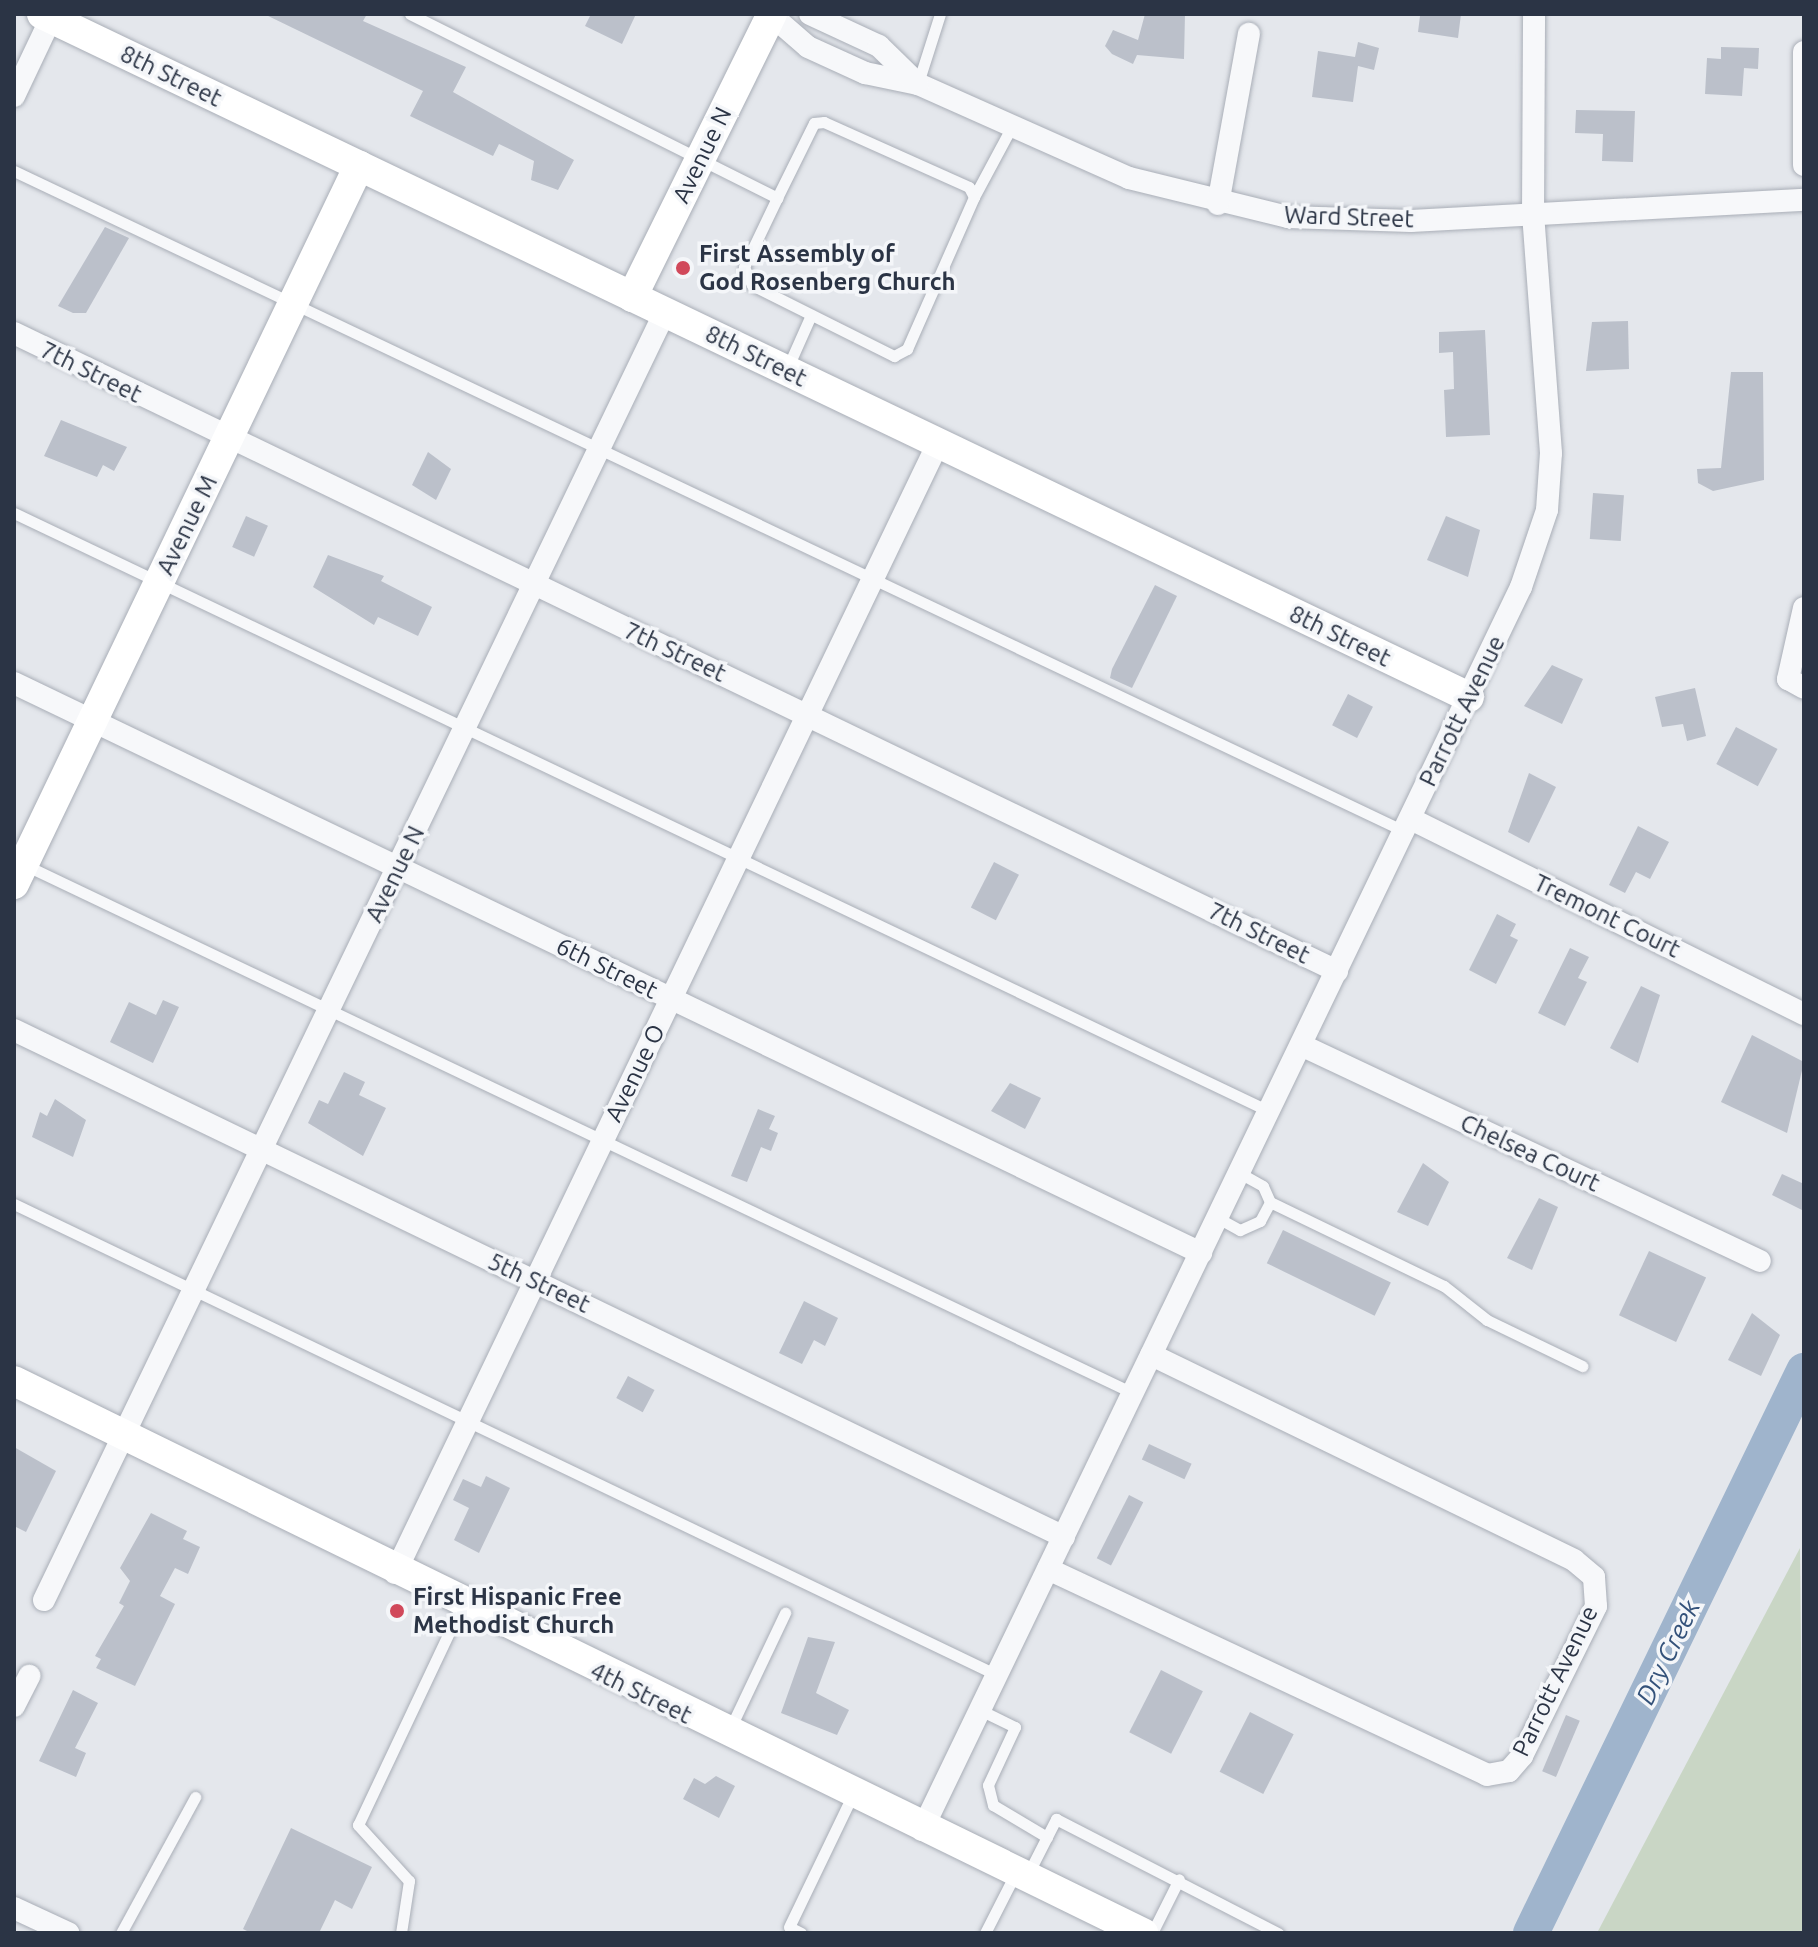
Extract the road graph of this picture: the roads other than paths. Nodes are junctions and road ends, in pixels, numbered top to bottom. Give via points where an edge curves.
1 (410, 14) edge
2 (809, 14) edge
3 (940, 14) edge
4 (1534, 14) edge
5 (47, 16) edge
6 (774, 16) edge
7 (1249, 34) dead end
8 (1804, 52) edge
9 (918, 84) junction
10 (14, 96) edge
11 (1011, 128) junction
12 (702, 155) junction
13 (1804, 165) edge
14 (359, 166) junction
15 (14, 171) edge
16 (974, 197) junction
17 (777, 198) junction
18 (1804, 200) edge
19 (1218, 204) junction
20 (1533, 215) junction
21 (632, 297) junction
22 (294, 302) junction
23 (665, 312) junction
24 (811, 315) junction
25 (14, 333) edge
26 (786, 370) junction
27 (228, 440) junction
28 (938, 443) junction
29 (598, 452) junction
30 (14, 513) edge
31 (871, 581) junction
32 (159, 583) junction
33 (534, 585) junction
34 (1804, 608) edge
35 (14, 683) edge
36 (1796, 683) edge
37 (1469, 697) junction
38 (808, 714) junction
39 (92, 721) junction
40 (466, 727) junction
41 (1407, 825) junction
42 (738, 858) junction
43 (398, 868) junction
44 (17, 869) edge
45 (1337, 971) junction
46 (671, 999) junction
47 (330, 1009) junction
48 (1804, 1014) edge
49 (14, 1030) edge
50 (1301, 1045) junction
51 (1269, 1111) junction
52 (602, 1141) junction
53 (261, 1153) junction
54 (1240, 1173) junction
55 (1270, 1202) junction
56 (14, 1204) edge
57 (1218, 1218) junction
58 (1201, 1253) junction
59 (1760, 1261) dead end
60 (535, 1280) junction
61 (195, 1289) junction
62 (1151, 1355) junction
63 (1582, 1366) dead end
64 (14, 1381) edge
65 (1133, 1393) junction
66 (468, 1421) junction
67 (124, 1436) junction
68 (1064, 1537) junction
69 (1048, 1569) junction
70 (395, 1573) junction
71 (44, 1600) dead end
72 (462, 1605) junction
73 (785, 1613) dead end
74 (997, 1675) junction
75 (29, 1676) dead end
76 (14, 1706) edge
77 (980, 1710) junction
78 (727, 1735) junction
79 (852, 1796) junction
80 (195, 1797) dead end
81 (922, 1830) junction
82 (1047, 1837) junction
83 (1020, 1876) junction
84 (1179, 1879) junction
85 (14, 1908) edge
86 (68, 1933) edge
87 (121, 1933) edge
88 (401, 1933) edge
89 (801, 1933) edge
90 (985, 1933) edge
91 (1143, 1933) edge
92 (1152, 1933) edge
93 (1278, 1933) edge

1 - 12 lane
2 - 6 street, Ward Street
2 - 9 street, Ward Street via 879,46
3 - 9 lane
4 - 20 street, Parrott Avenue
5 - 10 street
5 - 14 street, 8th Street
6 - 9 street, Ward Street via 808,47 865,73
6 - 12 street, Avenue N
7 - 19 street
8 - 13 street
9 - 11 street, Ward Street
11 - 16 lane
11 - 19 street, Ward Street via 1129,178
12 - 17 lane
12 - 21 street, Avenue N
14 - 21 street, 8th Street
14 - 22 street, Avenue M
15 - 22 lane
16 - 17 lane via 969,187 824,122 814,123
16 - 24 lane via 907,349 894,356
17 - 24 lane via 744,267 752,285
18 - 20 street, Ward Street
19 - 20 street, Ward Street via 1364,221
20 - 37 street, Parrott Avenue via 1551,453 1547,510 1521,587
21 - 23 street, 8th Street
22 - 27 street, Avenue M
22 - 29 lane
23 - 26 street, 8th Street
23 - 29 street, Avenue N
24 - 26 lane
25 - 27 street, 7th Street
26 - 28 street, 8th Street
27 - 32 street, Avenue M
27 - 33 street, 7th Street
28 - 31 street, Avenue O
28 - 37 street, 8th Street
29 - 31 lane
29 - 33 street, Avenue N
30 - 32 lane
31 - 38 street, Avenue O
31 - 41 lane
32 - 39 street, Avenue M
32 - 40 lane
33 - 38 street, 7th Street
33 - 40 street, Avenue N
34 - 36 street
35 - 39 street, 6th Street
37 - 41 street, Parrott Avenue
38 - 42 street, Avenue O
38 - 45 street, 7th Street
39 - 43 street, 6th Street
39 - 44 street, Avenue M
40 - 42 lane
40 - 43 street, Avenue N
41 - 45 street, Parrott Avenue
41 - 48 street, Tremont Court
42 - 46 street, Avenue O
42 - 51 lane
43 - 46 street, 6th Street
43 - 47 street, Avenue N
44 - 47 lane
45 - 50 street, Parrott Avenue
46 - 52 street, Avenue O
46 - 58 street, 6th Street
47 - 52 lane
47 - 53 street, Avenue N
49 - 53 street, 5th Street
50 - 51 street, Parrott Avenue
50 - 59 street, Chelsea Court
51 - 54 street, Parrott Avenue
52 - 60 street, Avenue O
52 - 65 lane
53 - 60 street, 5th Street
53 - 61 street, Avenue N
54 - 55 lane via 1263,1186
54 - 57 street, Parrott Avenue
55 - 57 lane via 1260,1221 1240,1230
55 - 63 lane via 1444,1286 1487,1320
56 - 61 lane
57 - 58 street, Parrott Avenue
58 - 62 street, Parrott Avenue
60 - 66 street, Avenue O
60 - 68 street, 5th Street
61 - 66 lane
61 - 67 street, Avenue N
62 - 65 street, Parrott Avenue
62 - 69 street, Parrott Avenue via 1574,1560 1594,1577 1596,1606 1522,1756 1509,1771 1487,1775
64 - 67 street, 4th Street
65 - 68 street, Parrott Avenue
66 - 70 street, Avenue O
66 - 74 lane
67 - 70 street, 4th Street
67 - 71 street, Avenue N
68 - 69 street, Parrott Avenue
69 - 74 street, Parrott Avenue
70 - 72 street, 4th Street
72 - 78 street, 4th Street
72 - 88 lane via 358,1825 409,1881
73 - 78 lane
74 - 77 street, Parrott Avenue
75 - 76 street
77 - 81 street, Parrott Avenue
77 - 82 lane via 1015,1727 988,1785 993,1805
78 - 79 street, 4th Street
79 - 81 street, 4th Street
79 - 89 lane via 789,1927
80 - 87 lane
81 - 83 street, 4th Street
82 - 83 lane
82 - 84 lane via 1056,1819
83 - 90 lane
83 - 91 street, 4th Street
84 - 92 lane
84 - 93 lane
85 - 86 street

